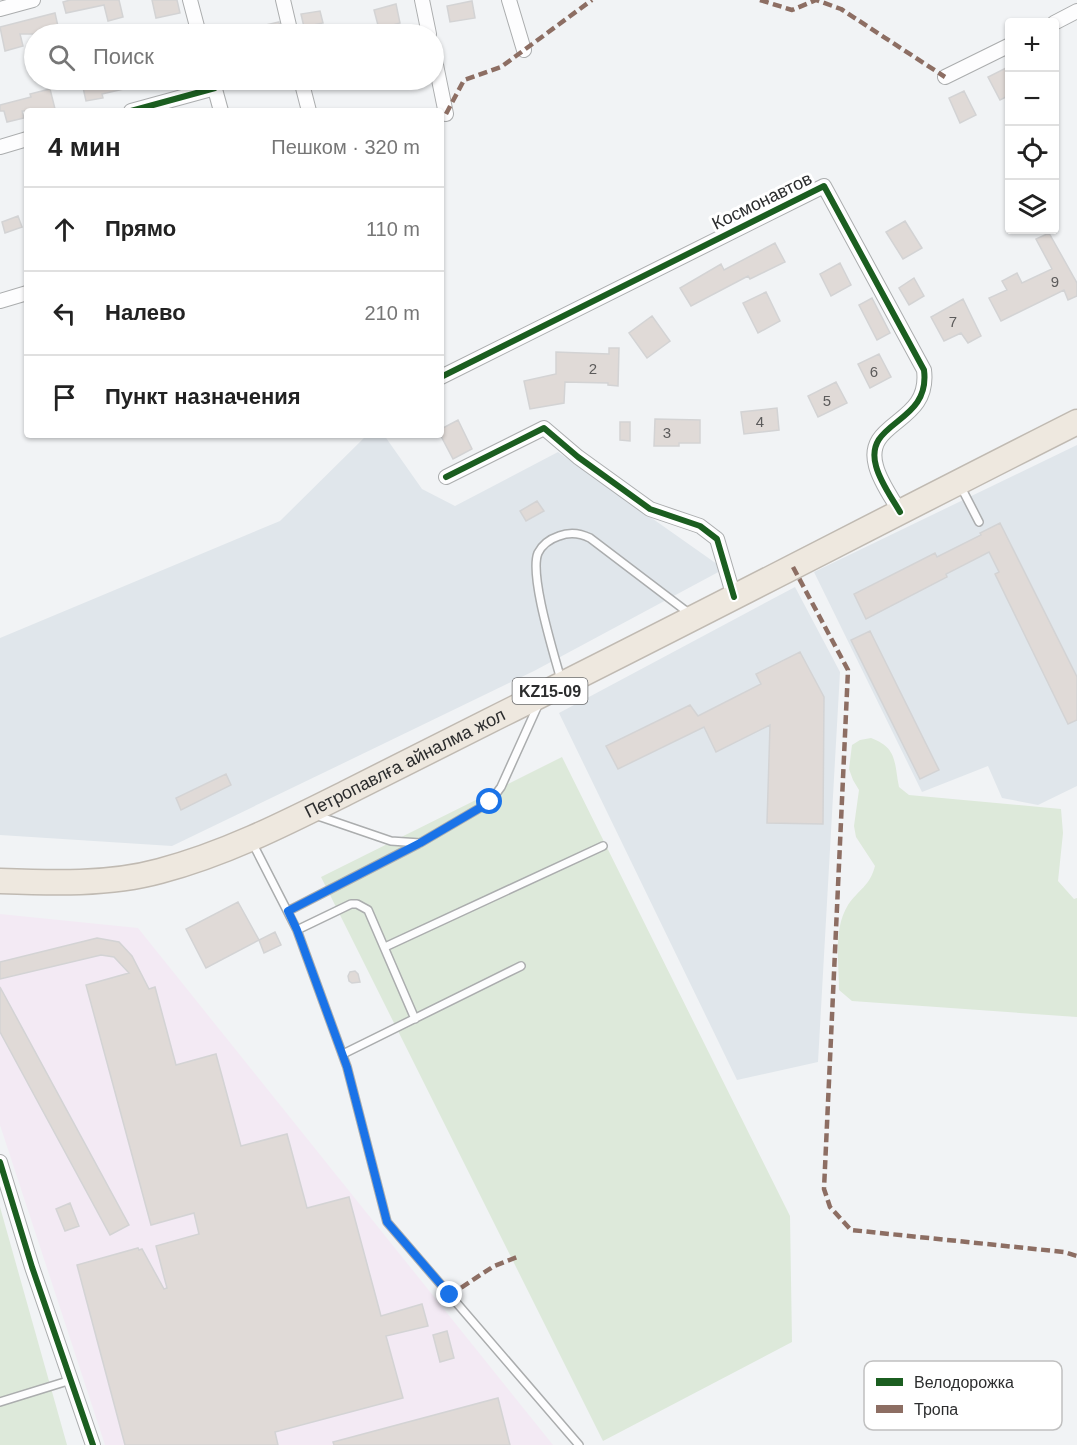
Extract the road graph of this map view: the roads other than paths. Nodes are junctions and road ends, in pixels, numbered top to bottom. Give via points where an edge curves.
1 (33, 0) edge
2 (190, 0) edge
3 (283, 0) edge
4 (422, 0) edge
5 (509, 0) edge
6 (0, 9) edge
7 (1077, 11) edge
8 (1059, 20) edge
9 (197, 24) edge
10 (289, 24) edge
11 (427, 24) edge
12 (1005, 47) edge
13 (524, 50) dead end
14 (945, 77) dead end
15 (195, 90) edge
16 (215, 90) edge
17 (304, 90) edge
18 (441, 90) edge
19 (140, 108) edge
20 (220, 108) edge
21 (308, 108) edge
22 (446, 114) dead end
23 (24, 140) edge
24 (0, 147) edge
25 (24, 294) edge
26 (0, 301) edge
27 (444, 376) edge
28 (1077, 422) edge
29 (446, 477) dead end
30 (958, 482) junction
31 (900, 512) junction
32 (979, 522) dead end
33 (734, 597) junction
34 (694, 618) junction
35 (552, 689) junction
36 (307, 813) junction
37 (250, 839) junction
38 (420, 843) junction
39 (603, 846) dead end
40 (0, 881) edge
41 (288, 911) junction
42 (297, 930) junction
43 (385, 947) junction
44 (520, 966) dead end
45 (415, 1019) junction
46 (343, 1054) junction
47 (1, 1172) edge
48 (71, 1380) junction
49 (0, 1402) edge
50 (93, 1445) edge
51 (579, 1445) edge

1 - 6 street
2 - 9 street
3 - 10 street
4 - 11 street
5 - 13 street
7 - 8 street
12 - 14 street
15 - 19 street
16 - 20 street
17 - 21 street
18 - 22 street
23 - 24 street
25 - 26 street
27 - 31 street, Космонавтов via 824,186 924,370 924,390 914,408 879,437 875,446 877,471
28 - 30 highway, Петропавлға айналма жол / KZ15-09
29 - 33 street via 544,428 650,509 700,526 717,539
30 - 31 highway, Петропавлға айналма жол / KZ15-09
30 - 32 lane
31 - 33 highway, Петропавлға айналма жол / KZ15-09
33 - 34 highway, Петропавлға айналма жол / KZ15-09
34 - 35 highway, Петропавлға айналма жол / KZ15-09
34 - 35 lane via 590,538 572,533 552,539 539,552 535,572
35 - 36 highway, Петропавлға айналма жол / KZ15-09
35 - 38 lane via 490,802
36 - 37 highway, Петропавлға айналма жол / KZ15-09
36 - 38 lane via 391,840
37 - 40 highway, Петропавлға айналма жол / KZ15-09 via 199,860 121,878
37 - 41 lane
38 - 41 lane
39 - 43 lane
41 - 42 lane
42 - 43 lane via 357,904 368,910
42 - 46 lane
43 - 45 lane
44 - 45 lane
45 - 46 lane
46 - 51 lane via 387,1222
47 - 48 street
48 - 49 lane
48 - 50 street

